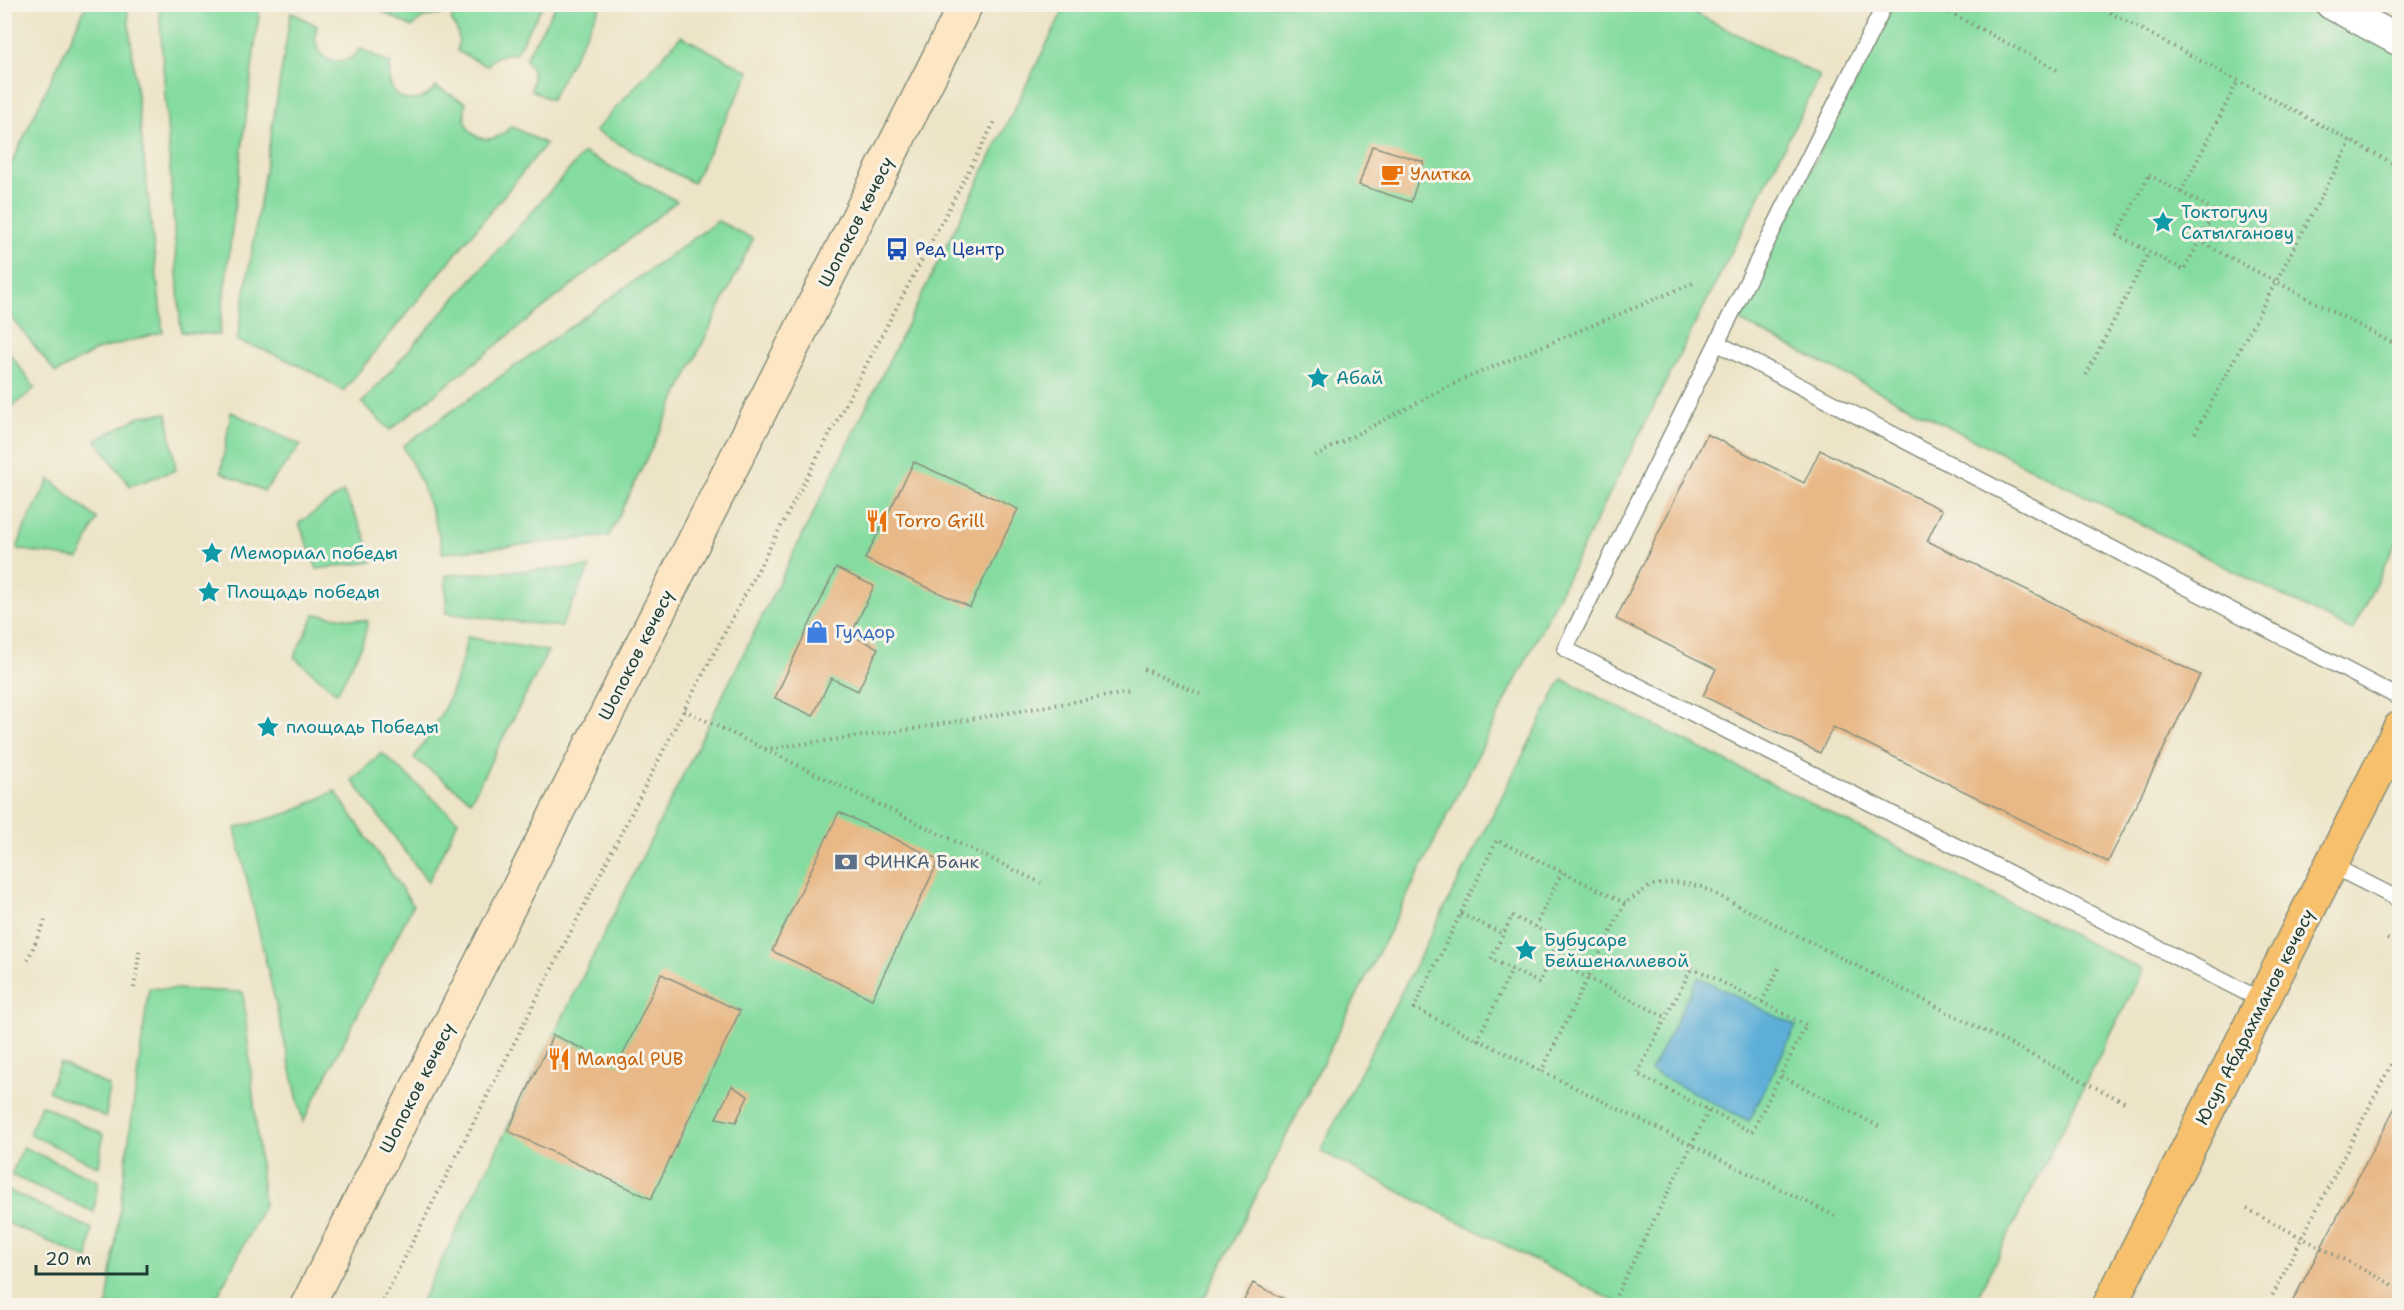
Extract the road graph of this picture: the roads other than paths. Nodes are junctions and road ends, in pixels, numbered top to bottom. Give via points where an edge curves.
1 (966, 4) edge
2 (1885, 4) edge
3 (2331, 4) edge
4 (2400, 41) edge
5 (1717, 343) junction
6 (2400, 698) edge
7 (2400, 728) edge
8 (2332, 866) junction
9 (2400, 900) edge
10 (2263, 1001) junction
11 (306, 1305) edge
12 (2109, 1305) edge

1 - 11 street, Шопоков көчөсү
2 - 5 lane
3 - 4 street
5 - 6 lane
5 - 10 lane via 1565,649
7 - 8 main road, Юсуп Абдрахманов көчөсү
8 - 9 lane
8 - 10 main road, Юсуп Абдрахманов көчөсү
10 - 12 main road, Юсуп Абдрахманов көчөсү

